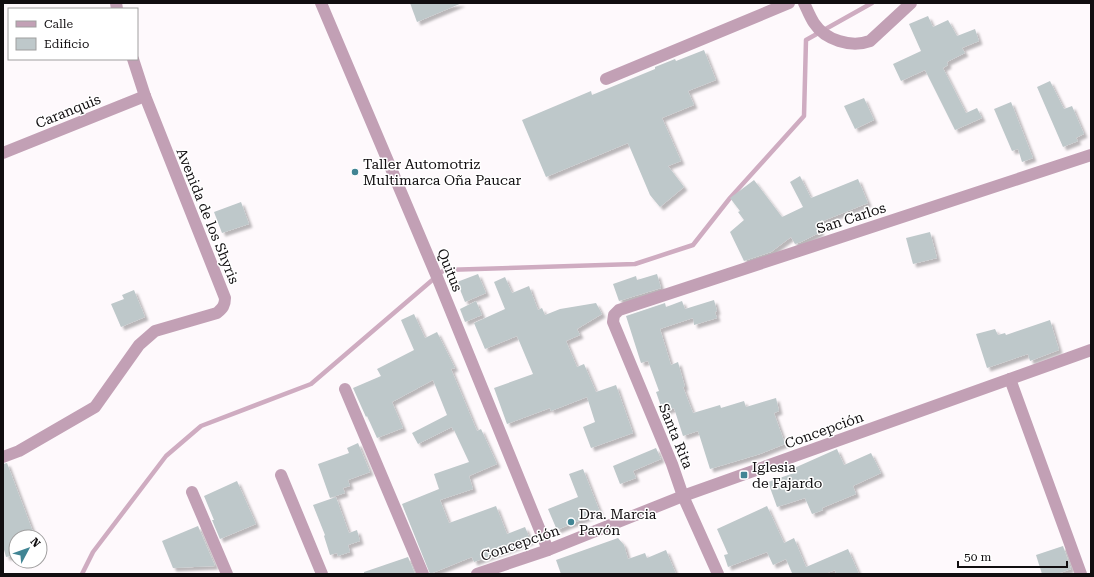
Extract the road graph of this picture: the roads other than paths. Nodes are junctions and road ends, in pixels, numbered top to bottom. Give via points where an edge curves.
1 (322, 3) edge
2 (789, 3) edge
3 (804, 3) edge
4 (912, 3) edge
5 (133, 60) edge
6 (606, 79) dead end
7 (145, 96) junction
8 (3, 153) edge
9 (1091, 155) edge
10 (619, 310) joint
11 (1091, 350) edge
12 (1010, 379) junction
13 (345, 389) dead end
14 (3, 457) edge
15 (281, 475) dead end
16 (192, 492) dead end
17 (683, 496) junction
18 (548, 550) junction
19 (227, 574) edge
20 (322, 574) edge
21 (423, 574) edge
22 (478, 574) edge
23 (718, 574) edge
24 (1081, 574) edge

1 - 18 street, Quitus
2 - 6 street
3 - 4 street via 814,23 827,36 849,43 863,43 870,41
5 - 7 street, Avenida de los Shyris
7 - 8 street, Caranquis
7 - 14 street, Avenida de los Shyris via 225,298 222,309 217,313 155,331 139,345 95,407 19,451
9 - 10 street, San Carlos
10 - 17 street, Santa Rita via 614,315 613,322
11 - 12 street, Concepción
12 - 17 street, Concepción
12 - 24 street
13 - 21 street
15 - 20 street
16 - 19 street
17 - 18 street, Concepción
17 - 23 street, Santa Rita
18 - 22 street, Concepción

